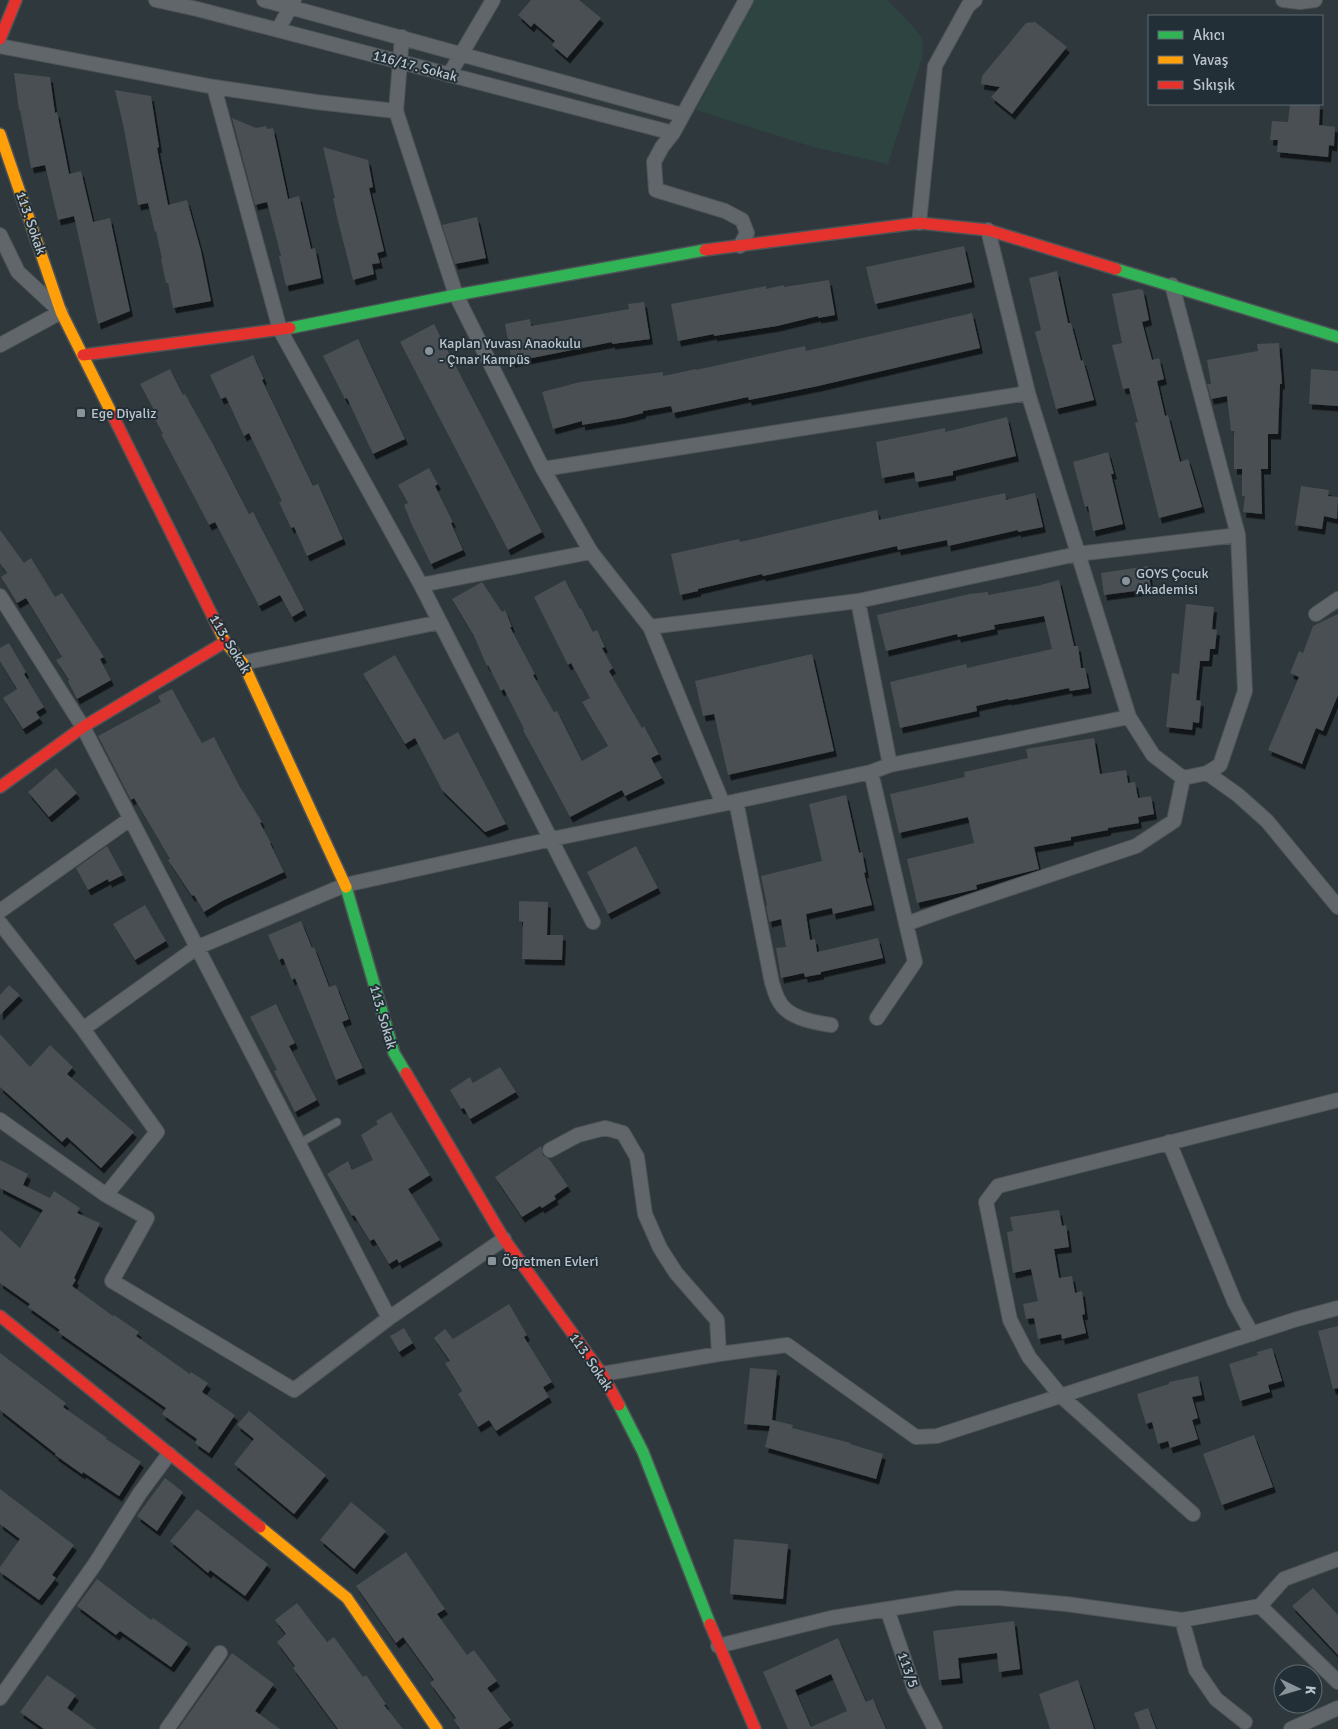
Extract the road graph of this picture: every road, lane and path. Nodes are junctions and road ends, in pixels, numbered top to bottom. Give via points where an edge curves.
1 (16, 0) edge
2 (156, 0) edge
3 (264, 0) edge
4 (493, 0) edge
5 (746, 0) edge
6 (975, 0) edge
7 (1283, 0) edge
8 (1315, 0) edge
9 (292, 3) edge
10 (278, 30) junction
11 (402, 37) junction
12 (0, 39) edge
13 (0, 46) edge
14 (462, 54) junction
15 (399, 62) junction
16 (449, 75) junction
17 (214, 87) junction
18 (396, 111) junction
19 (682, 115) junction
20 (673, 133) junction
21 (0, 134) edge
22 (919, 224) junction
23 (988, 230) junction
24 (0, 235) edge
25 (740, 246) junction
26 (1172, 285) junction
27 (456, 294) junction
28 (62, 312) junction
29 (280, 330) junction
30 (1338, 337) edge
31 (0, 345) edge
32 (82, 355) junction
33 (1028, 393) junction
34 (544, 469) junction
35 (1238, 535) junction
36 (591, 552) junction
37 (1077, 554) junction
38 (421, 585) junction
39 (0, 596) edge
40 (1338, 599) edge
41 (858, 601) junction
42 (1316, 614) dead end
43 (440, 622) junction
44 (650, 627) junction
45 (225, 642) junction
46 (244, 663) junction
47 (1129, 717) junction
48 (83, 727) junction
49 (890, 765) junction
50 (871, 772) junction
51 (1207, 774) junction
52 (1183, 778) junction
53 (0, 788) edge
54 (729, 803) junction
55 (130, 819) junction
56 (552, 839) junction
57 (346, 885) junction
58 (1338, 907) edge
59 (0, 911) edge
60 (593, 922) dead end
61 (0, 923) edge
62 (906, 924) junction
63 (196, 948) junction
64 (877, 1018) dead end
65 (831, 1025) dead end
66 (83, 1029) junction
67 (1338, 1100) edge
68 (0, 1120) edge
69 (337, 1122) dead end
70 (1169, 1142) junction
71 (298, 1144) junction
72 (550, 1150) dead end
73 (106, 1195) junction
74 (504, 1239) junction
75 (1338, 1308) edge
76 (0, 1316) edge
77 (388, 1318) junction
78 (1252, 1334) junction
79 (719, 1354) junction
80 (602, 1374) junction
81 (1060, 1396) junction
82 (169, 1454) junction
83 (1193, 1514) dead end
84 (1338, 1559) edge
85 (1260, 1606) junction
86 (887, 1609) junction
87 (1182, 1620) junction
88 (718, 1646) junction
89 (220, 1654) dead end
90 (1338, 1682) edge
91 (0, 1698) edge
92 (1338, 1708) edge
93 (1244, 1722) dead end
94 (167, 1729) edge
95 (437, 1729) edge
96 (754, 1729) edge
97 (935, 1729) edge
98 (1291, 1729) edge

1 - 12 street
2 - 10 street, 116/17. Sokak
3 - 9 street, 116/17. Sokak
4 - 14 street
5 - 19 street
6 - 22 street via 968,6 935,66
7 - 8 street
9 - 10 street
9 - 11 street, 116/17. Sokak
10 - 15 street, 116/17. Sokak
11 - 14 street, 116/17. Sokak
11 - 15 street
13 - 17 street
14 - 16 street
14 - 19 street, 116/17. Sokak
15 - 16 street, 116/17. Sokak
15 - 18 street
16 - 20 street, 116/17. Sokak
17 - 18 street
17 - 29 street
18 - 27 street
19 - 20 street
20 - 25 street via 654,162 656,190 725,211 742,220 747,233
21 - 28 street, 113. Sokak
22 - 23 street
22 - 25 street
23 - 26 street
23 - 33 street
24 - 28 street, 113. Sokak via 18,272
25 - 27 street via 688,252
26 - 30 street
26 - 35 street
27 - 29 street
27 - 34 street
28 - 31 street
28 - 32 street, 113. Sokak
29 - 32 street
29 - 38 street
32 - 45 street, 113. Sokak
33 - 34 street
33 - 37 street
34 - 36 street
35 - 37 street
35 - 51 street via 1244,691 1220,764
36 - 38 street
36 - 44 street
37 - 41 street
37 - 47 street
38 - 43 street
39 - 48 street
40 - 42 street
41 - 44 street
41 - 49 street
43 - 46 street
43 - 56 street
44 - 54 street
45 - 46 street, 113. Sokak
45 - 48 street
46 - 57 street, 113. Sokak
47 - 49 street
47 - 52 street via 1153,755
48 - 53 street
48 - 55 street
49 - 50 street
50 - 54 street
50 - 62 street
51 - 52 street
51 - 58 street via 1238,795 1267,821
52 - 62 street via 1174,821 1136,846
54 - 56 street
54 - 65 street via 778,1001 789,1012
55 - 59 street
55 - 63 street
56 - 57 street
56 - 60 street
57 - 63 street
57 - 74 street, 113. Sokak via 394,1054
61 - 66 street
62 - 64 street via 915,962
63 - 66 street
63 - 71 street
66 - 73 street via 157,1132
67 - 70 street
68 - 73 street
69 - 71 lane
70 - 78 street via 1235,1303
70 - 81 street via 998,1186 986,1202 1010,1320 1029,1356
71 - 77 street
72 - 79 street via 578,1135 605,1128 623,1133 637,1157 645,1214 660,1248 676,1273 717,1320
73 - 77 street via 147,1218 112,1281 294,1390
74 - 77 street
74 - 80 street, 113. Sokak
75 - 78 street
76 - 82 street
78 - 81 street
79 - 80 street
79 - 81 street via 787,1345 916,1437 937,1436
80 - 88 street, 113. Sokak via 642,1452
81 - 83 street
82 - 91 street
82 - 95 street via 347,1598
84 - 85 street via 1284,1579
85 - 87 street
85 - 90 street
86 - 87 street via 957,1598 999,1598
86 - 88 street via 831,1618
86 - 97 street, 113/5 via 914,1688
87 - 93 street via 1196,1670 1216,1699
88 - 96 street, 113. Sokak
89 - 94 street
92 - 98 street

